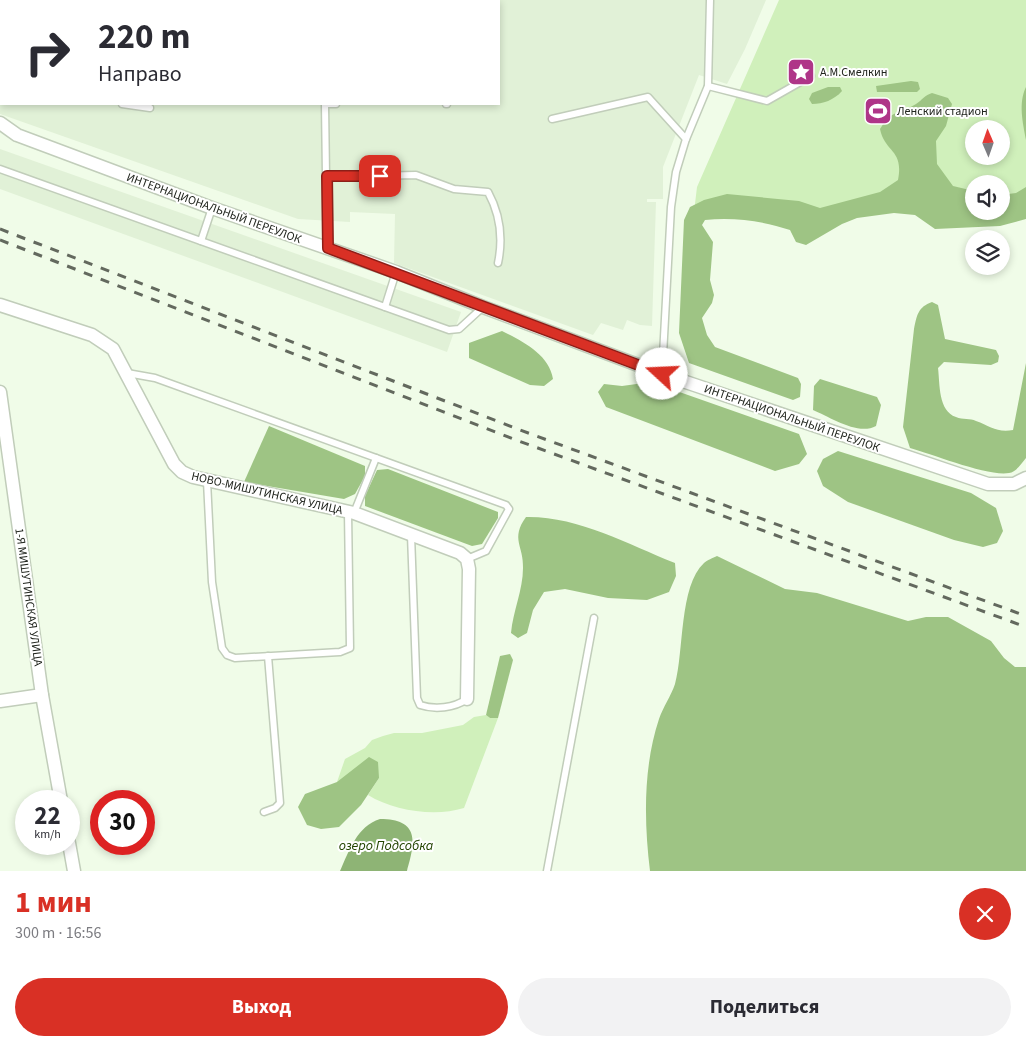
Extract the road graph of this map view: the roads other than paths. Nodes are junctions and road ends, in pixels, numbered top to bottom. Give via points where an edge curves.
1 (710, 0) edge
2 (811, 76) dead end
3 (708, 86) junction
4 (129, 105) edge
5 (325, 105) edge
6 (150, 108) dead end
7 (552, 119) dead end
8 (0, 123) edge
9 (686, 139) junction
10 (0, 170) edge
11 (327, 176) junction
12 (212, 208) junction
13 (201, 241) junction
14 (328, 248) junction
15 (498, 263) dead end
16 (396, 272) junction
17 (0, 306) edge
18 (385, 307) junction
19 (483, 307) junction
20 (127, 373) junction
21 (662, 374) junction
22 (0, 392) edge
23 (376, 458) junction
24 (1026, 478) edge
25 (207, 481) junction
26 (351, 512) junction
27 (411, 534) junction
28 (467, 559) junction
29 (594, 618) dead end
30 (268, 656) junction
31 (42, 695) junction
32 (467, 698) joint
33 (0, 701) edge
34 (59, 790) edge
35 (264, 812) dead end
36 (71, 855) edge
37 (74, 871) edge
38 (547, 871) edge

1 - 3 lane
2 - 3 lane via 767,101
3 - 9 lane
4 - 6 lane
5 - 11 lane
7 - 9 lane via 648,97
8 - 12 street, ИНТЕРНАЦИОНАЛЬНЫЙ ПЕРЕУЛОК via 17,135
9 - 21 lane via 676,172 671,207
10 - 13 lane
11 - 14 lane
11 - 15 lane via 416,175 454,189 488,192 495,204 502,244
12 - 13 lane
12 - 14 street, ИНТЕРНАЦИОНАЛЬНЫЙ ПЕРЕУЛОК
13 - 18 lane
14 - 16 street, ИНТЕРНАЦИОНАЛЬНЫЙ ПЕРЕУЛОК
16 - 18 lane
16 - 19 street, ИНТЕРНАЦИОНАЛЬНЫЙ ПЕРЕУЛОК
17 - 20 street, НОВО-МИШУТИНСКАЯ УЛИЦА via 92,335 113,349
18 - 19 lane via 449,330 459,329
19 - 21 street, ИНТЕРНАЦИОНАЛЬНЫЙ ПЕРЕУЛОК
20 - 23 lane via 155,378
20 - 25 street, НОВО-МИШУТИНСКАЯ УЛИЦА via 174,464
21 - 24 street, ИНТЕРНАЦИОНАЛЬНЫЙ ПЕРЕУЛОК via 988,484 1014,484
22 - 31 street, 1-Я МИШУТИНСКАЯ УЛИЦА
23 - 26 lane
23 - 28 lane via 506,504 509,509 486,551
25 - 26 street, НОВО-МИШУТИНСКАЯ УЛИЦА
25 - 30 lane via 210,561 222,648 235,658
26 - 27 street, НОВО-МИШУТИНСКАЯ УЛИЦА
26 - 30 lane via 350,648 340,652
27 - 28 street, НОВО-МИШУТИНСКАЯ УЛИЦА via 460,553
27 - 32 lane via 417,698 425,707 457,705
28 - 32 street
29 - 38 lane
30 - 35 lane via 280,803
31 - 33 street
31 - 34 street, 1-Я МИШУТИНСКАЯ УЛИЦА
36 - 37 street

